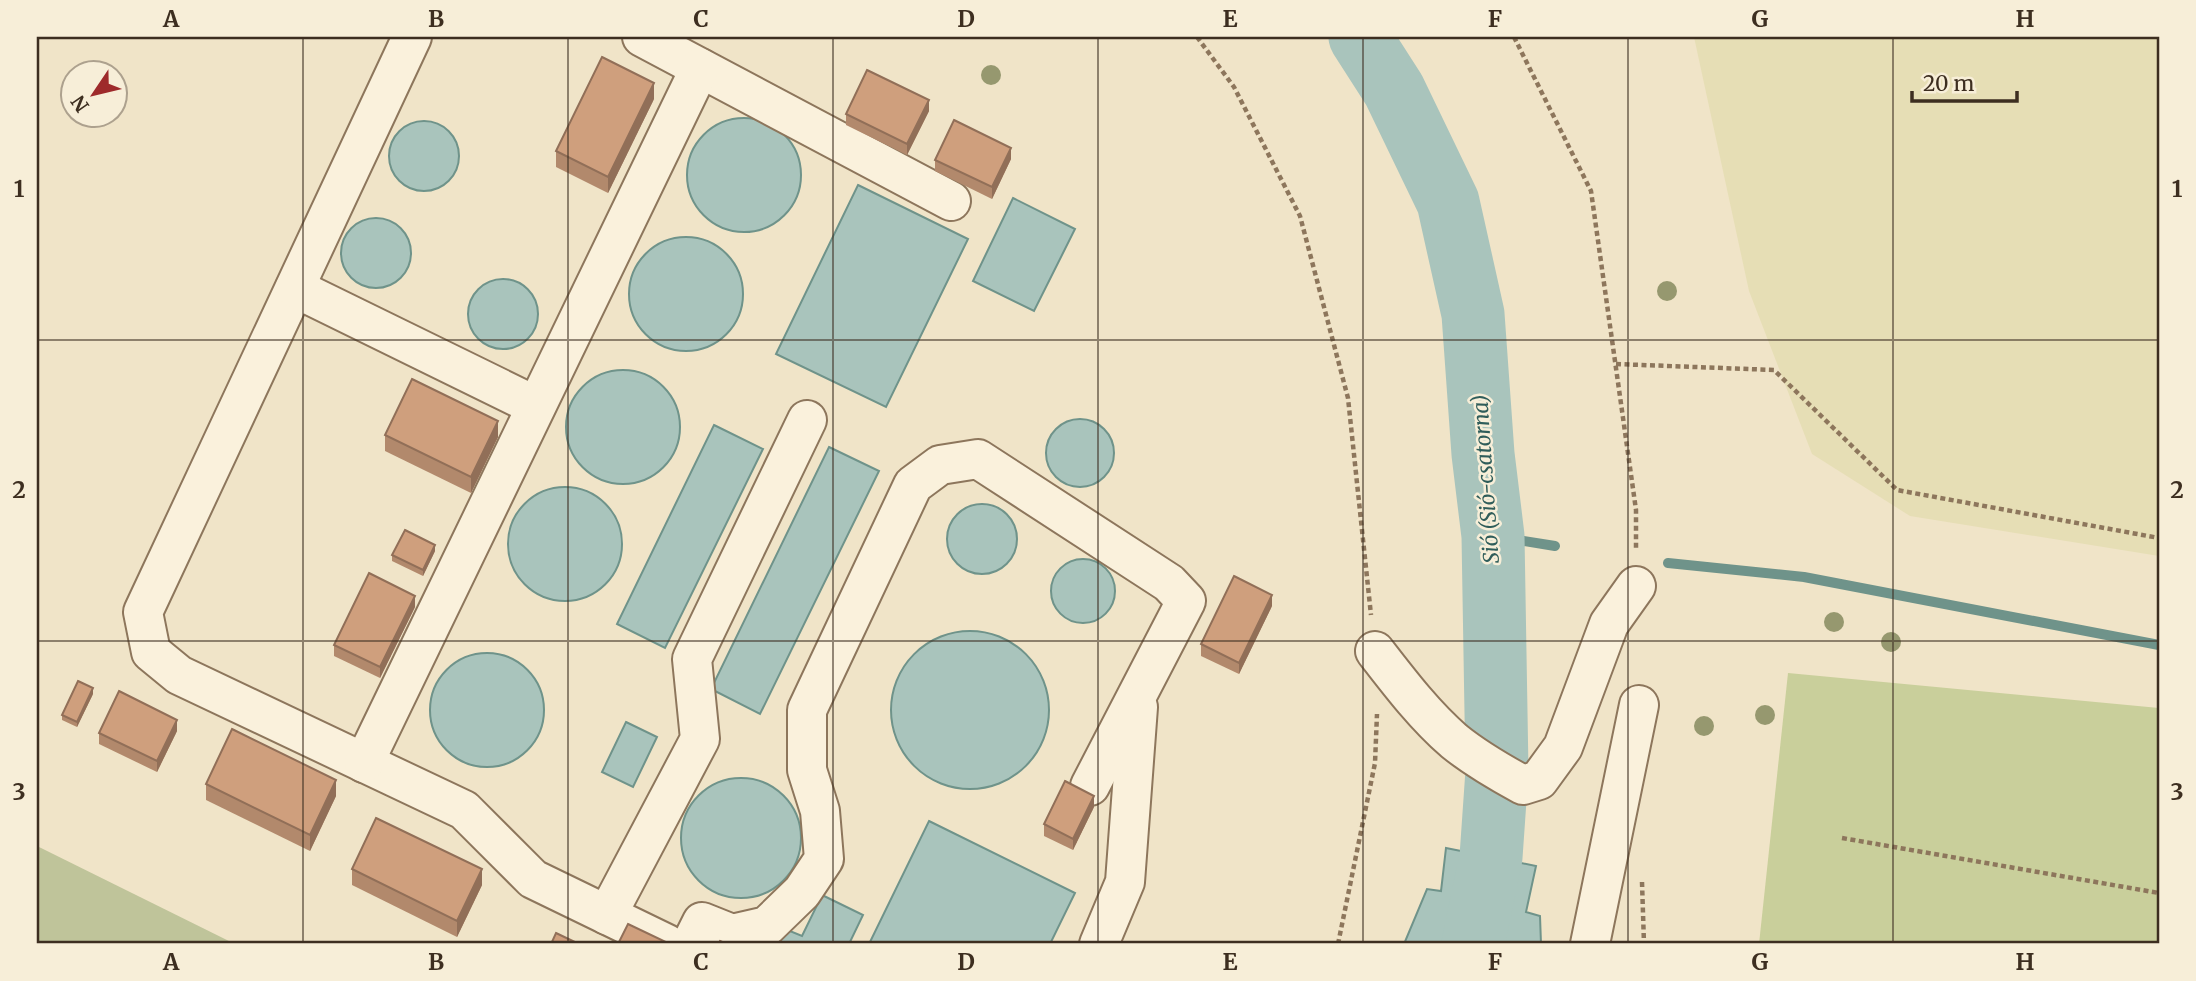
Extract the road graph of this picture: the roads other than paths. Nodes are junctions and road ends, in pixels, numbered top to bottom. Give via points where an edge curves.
1 (412, 37) edge
2 (642, 37) edge
3 (700, 68) junction
4 (951, 201) dead end
5 (295, 288) junction
6 (536, 406) junction
7 (807, 420) dead end
8 (1636, 586) road end
9 (1375, 651) road end
10 (1140, 690) junction
11 (1639, 705) dead end
12 (364, 763) junction
13 (1090, 786) dead end
14 (607, 915) junction
15 (667, 944) edge
16 (691, 944) edge
17 (1099, 944) edge
18 (1590, 944) edge

1 - 5 lane
2 - 3 lane
3 - 4 lane
3 - 6 lane
5 - 6 lane
5 - 12 lane via 143,612 151,652 179,675
6 - 12 lane
7 - 14 lane via 692,659 700,739
8 - 9 lane via 1609,624 1563,747 1539,780 1523,785 1455,741 1409,695
10 - 13 lane
10 - 16 lane via 1186,601 1169,583 978,459 940,465 913,485 807,710 807,770 820,811 824,859 802,892 767,926 732,934 702,922
10 - 17 lane via 1125,882
11 - 18 lane
12 - 14 lane via 464,810 533,879
14 - 15 lane

